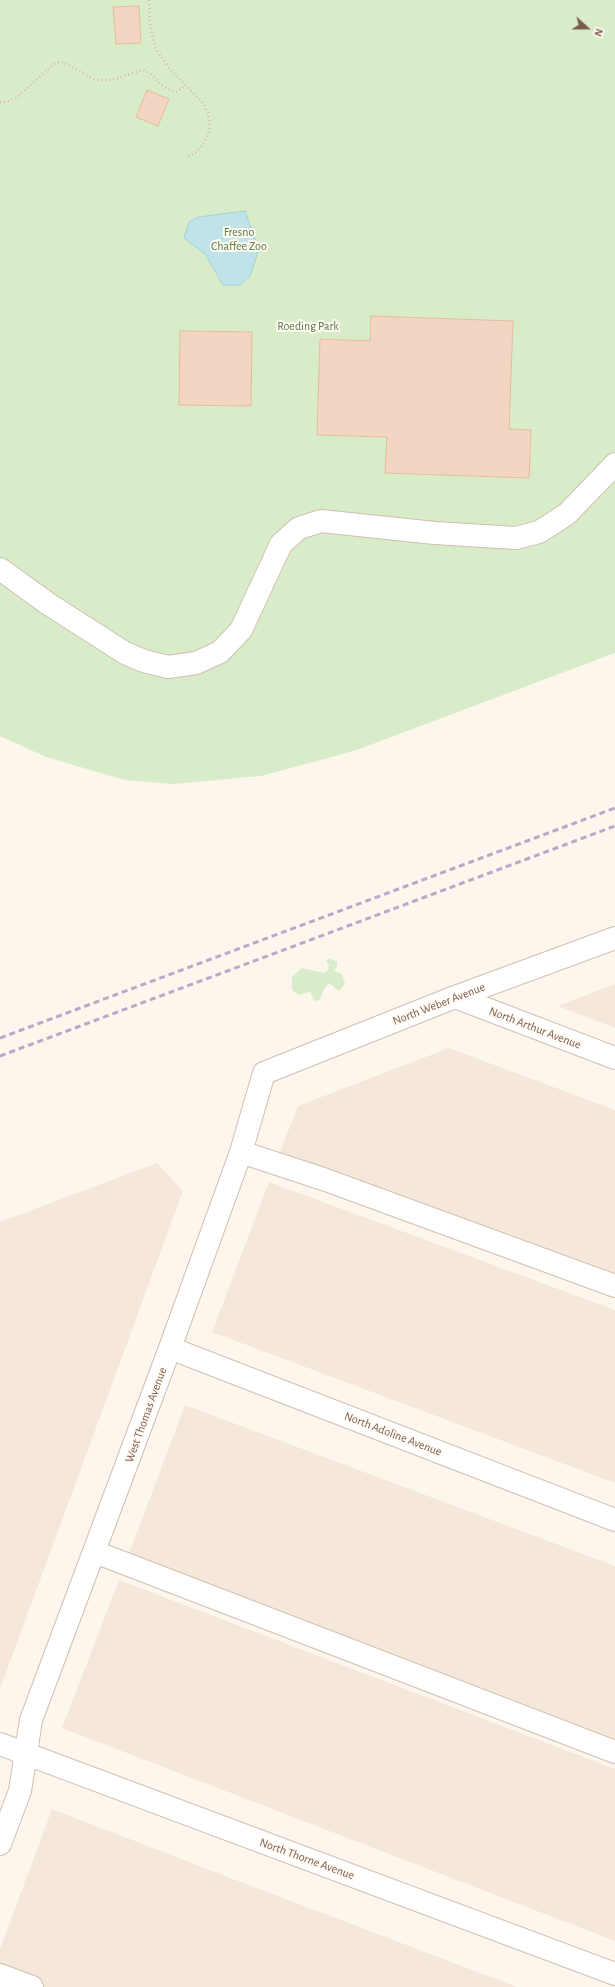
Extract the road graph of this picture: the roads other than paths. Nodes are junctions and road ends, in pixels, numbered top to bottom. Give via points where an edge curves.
1 (615, 464) edge
2 (0, 569) edge
3 (615, 938) edge
4 (455, 997) junction
5 (615, 1058) edge
6 (264, 1073) joint
7 (240, 1152) junction
8 (615, 1286) edge
9 (170, 1348) junction
10 (615, 1520) edge
11 (95, 1552) junction
12 (0, 1744) edge
13 (615, 1752) edge
14 (26, 1754) junction
15 (0, 1844) edge
16 (615, 1974) edge
17 (0, 1975) edge
18 (32, 1987) edge

1 - 2 street via 567,514 539,532 516,538 435,533 320,521 299,528 281,544 241,630 220,652 196,663 168,667 125,653 47,603
3 - 4 street, North Weber Avenue
4 - 5 street, North Arthur Avenue
4 - 6 street, North Weber Avenue
6 - 7 street, West Thomas Avenue
7 - 8 street via 326,1180
7 - 9 street, West Thomas Avenue
9 - 10 street, North Adoline Avenue
9 - 11 street, West Thomas Avenue
11 - 13 street
11 - 14 street, West Thomas Avenue via 31,1720
12 - 14 street, North Thorne Avenue
14 - 15 street, West Thomas Avenue via 20,1791
14 - 16 street, North Thorne Avenue
17 - 18 street

